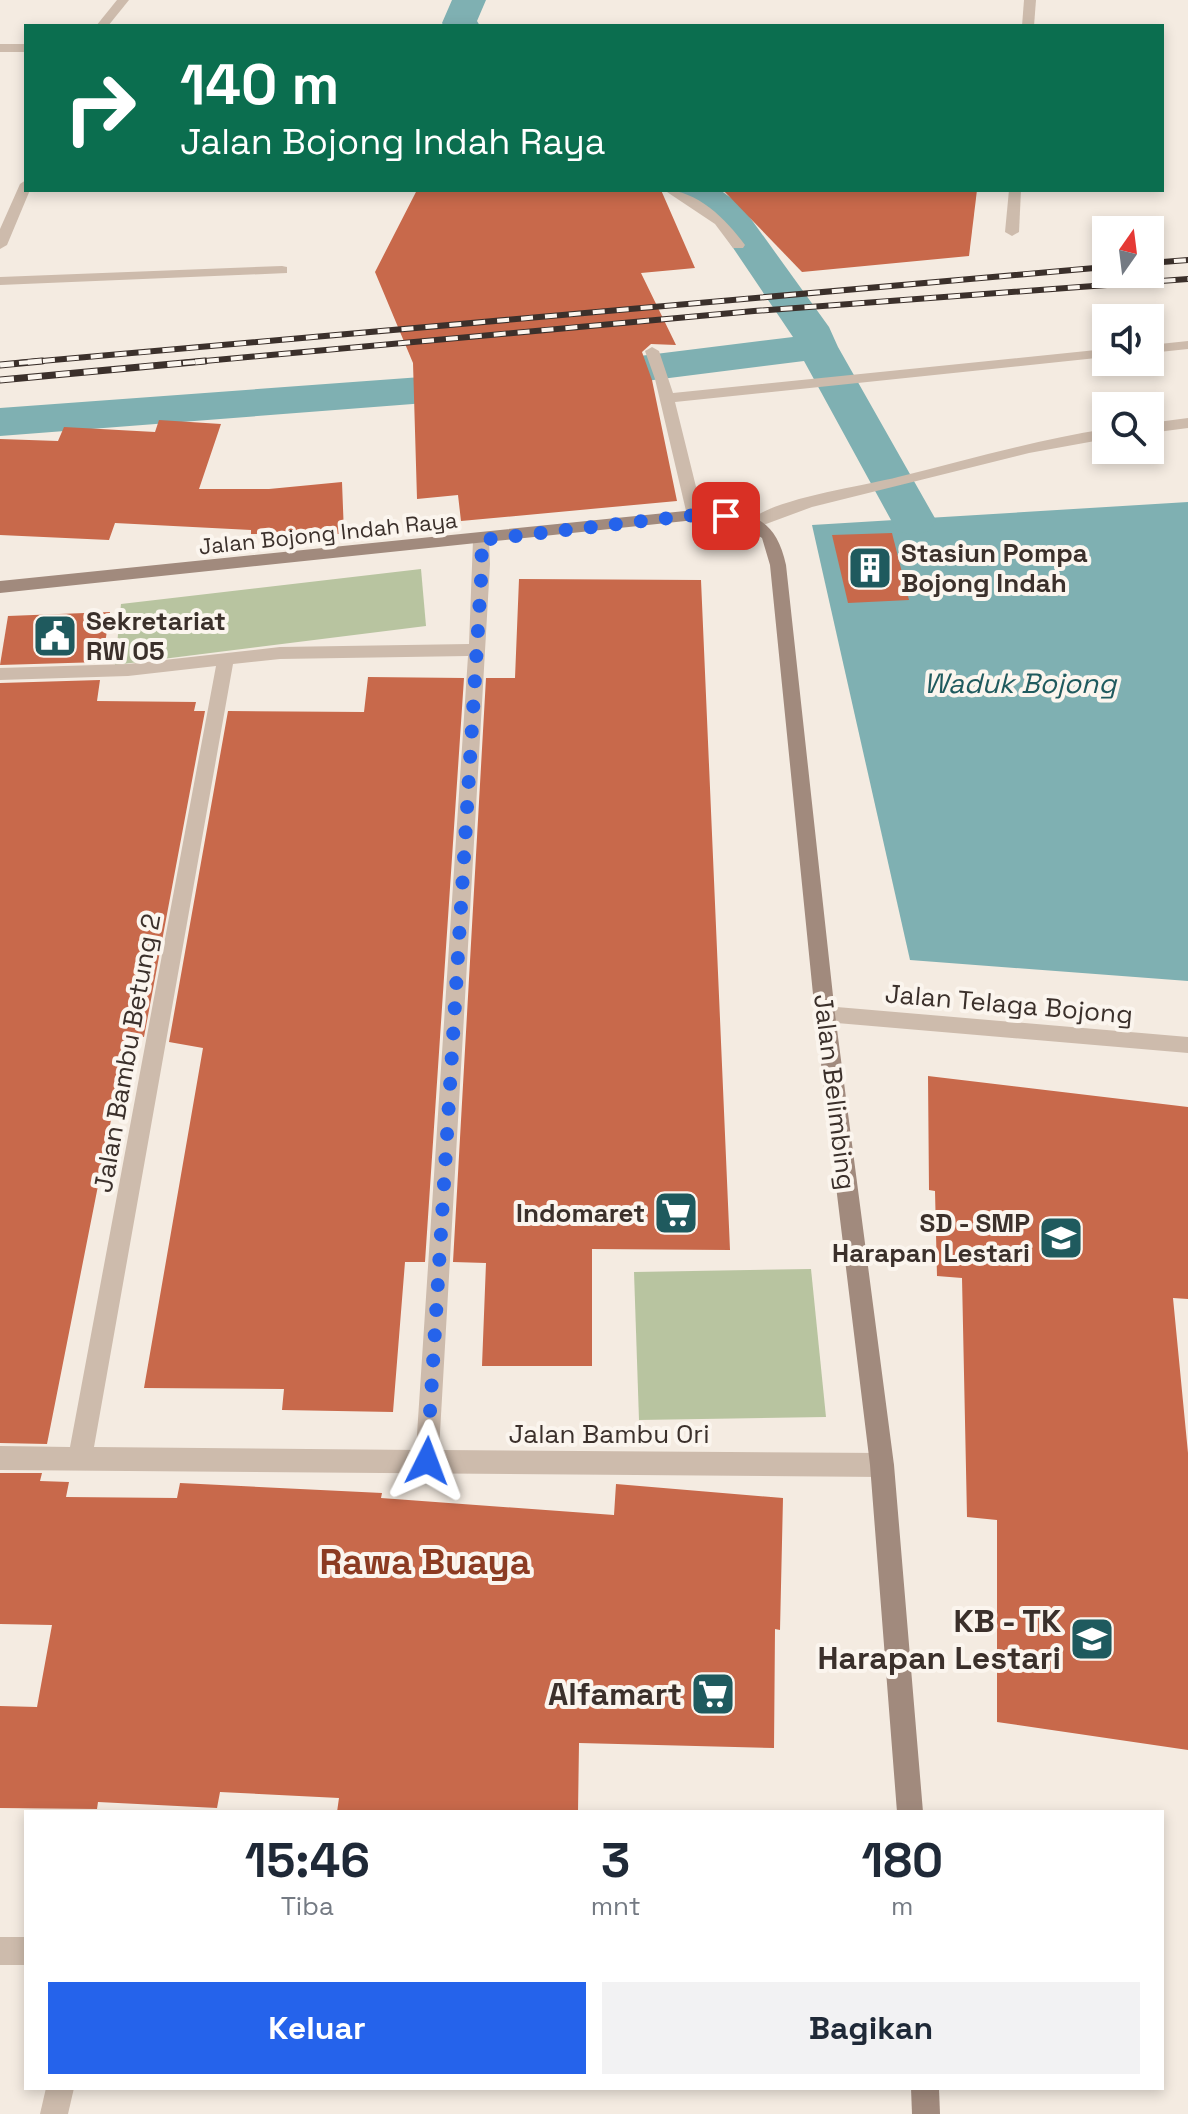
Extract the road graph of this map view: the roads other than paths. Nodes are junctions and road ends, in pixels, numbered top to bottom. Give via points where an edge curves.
1 (123, 0) edge
2 (1030, 0) edge
3 (104, 24) edge
4 (1028, 24) edge
5 (0, 48) edge
6 (24, 48) edge
7 (24, 189) edge
8 (673, 192) edge
9 (1015, 192) edge
10 (1012, 232) dead end
11 (0, 245) edge
12 (738, 245) dead end
13 (282, 270) dead end
14 (0, 281) edge
15 (1188, 345) edge
16 (1164, 348) edge
17 (653, 354) dead end
18 (1092, 354) edge
19 (667, 398) junction
20 (1188, 423) edge
21 (1164, 426) edge
22 (1092, 437) edge
23 (695, 515) junction
24 (755, 523) junction
25 (481, 540) junction
26 (0, 587) edge
27 (477, 650) junction
28 (226, 657) junction
29 (0, 674) edge
30 (825, 1014) junction
31 (1188, 1045) edge
32 (0, 1458) edge
33 (80, 1458) junction
34 (427, 1461) junction
35 (882, 1465) junction
36 (910, 1810) edge
37 (0, 1951) edge
38 (24, 1951) edge
39 (60, 2090) edge
40 (925, 2090) edge
41 (54, 2114) edge
42 (926, 2114) edge

1 - 3 street
2 - 4 street
5 - 6 street
7 - 11 street
8 - 12 street via 720,221
9 - 10 street
13 - 14 street
15 - 16 street
17 - 19 street
18 - 19 street
19 - 23 street
20 - 21 street
22 - 24 street via 967,461 788,507
23 - 24 street, Jalan Bojong Indah Raya
23 - 25 street, Jalan Bojong Indah Raya
24 - 30 street, Jalan Belimbing via 769,535 778,565
25 - 26 street, Jalan Bojong Indah Raya
25 - 27 street
27 - 28 street
27 - 34 street
28 - 29 street via 128,670
28 - 33 street, Jalan Bambu Betung 2
30 - 31 street, Jalan Telaga Bojong
30 - 35 street, Jalan Belimbing
32 - 33 street, Jalan Bambu Ori
33 - 34 street, Jalan Bambu Ori
34 - 35 street, Jalan Bambu Ori
35 - 36 street, Jalan Belimbing
37 - 38 street
39 - 41 street
40 - 42 street

